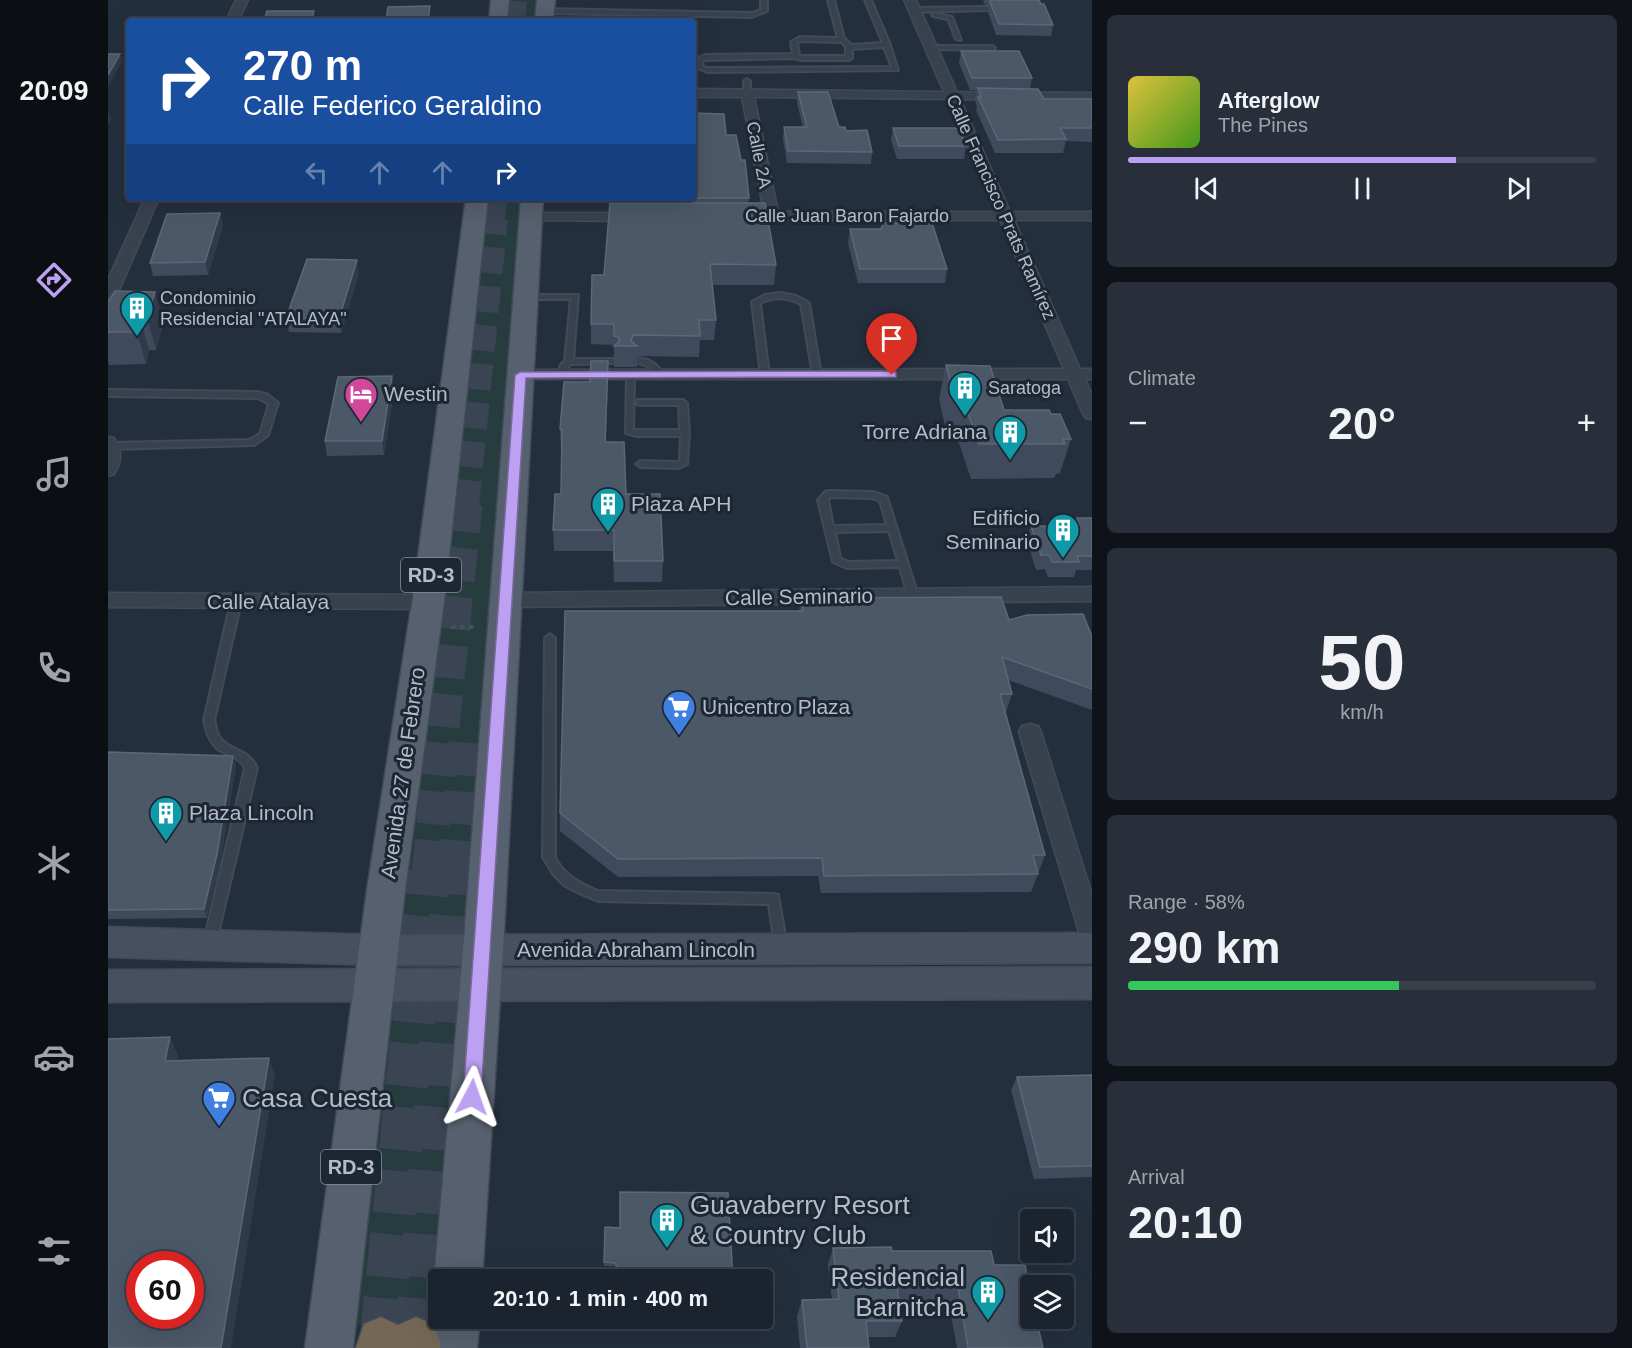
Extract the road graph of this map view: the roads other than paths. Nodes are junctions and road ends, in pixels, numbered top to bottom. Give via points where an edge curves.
1 (242, 0) edge
2 (500, 0) edge
3 (764, 0) edge
4 (831, 0) edge
5 (868, 0) edge
6 (913, 8) edge
7 (987, 9) dead end
8 (545, 11) edge
9 (233, 18) edge
10 (498, 18) edge
11 (841, 39) junction
12 (959, 39) dead end
13 (887, 45) junction
14 (849, 47) junction
15 (931, 48) junction
16 (992, 48) edge
17 (796, 56) junction
18 (747, 87) junction
19 (696, 93) edge
20 (952, 96) junction
21 (1092, 97) edge
22 (151, 201) edge
23 (477, 201) tunnel mouth
24 (531, 207) edge
25 (726, 216) edge
26 (772, 216) junction
27 (1005, 216) junction
28 (1092, 216) edge
29 (645, 217) edge
30 (108, 297) edge
31 (526, 297) junction
32 (614, 361) edge
33 (633, 368) junction
34 (566, 369) junction
35 (1074, 374) junction
36 (520, 375) junction
37 (765, 375) junction
38 (817, 375) junction
39 (1092, 375) edge
40 (108, 393) edge
41 (640, 402) dead end
42 (1092, 414) edge
43 (685, 433) junction
44 (109, 444) edge
45 (640, 464) dead end
46 (108, 470) edge
47 (893, 528) junction
48 (829, 529) junction
49 (904, 564) junction
50 (1092, 594) edge
51 (913, 596) junction
52 (108, 600) edge
53 (236, 602) junction
54 (505, 613) junction
55 (426, 614) junction
56 (550, 638) dead end
57 (1030, 732) dead end
58 (1092, 935) edge
59 (108, 942) edge
60 (210, 945) junction
61 (1092, 948) edge
62 (781, 950) junction
63 (376, 968) junction
64 (482, 968) junction
65 (1092, 983) edge
66 (108, 986) edge
67 (459, 1269) edge
68 (330, 1348) edge

1 - 9 street
2 - 10 main road
3 - 8 lane via 764,11 752,15
4 - 11 lane
5 - 13 lane
6 - 7 lane
6 - 12 lane via 946,16
6 - 15 street, Calle Francisco Prats Ramírez
11 - 14 lane
11 - 17 lane via 796,40
13 - 14 lane
13 - 17 lane via 896,69 708,70 700,68 699,59
14 - 17 lane via 847,58
15 - 16 lane
15 - 20 street, Calle Francisco Prats Ramírez
18 - 19 street
18 - 20 street
18 - 26 street, Calle 2A
20 - 21 street
20 - 27 street, Calle Francisco Prats Ramírez
22 - 30 street
23 - 55 main road, Avenida 27 de Febrero / RD-3
24 - 29 street
24 - 31 main road
25 - 26 street, Calle Juan Baron Fajardo
26 - 27 street, Calle Juan Baron Fajardo
27 - 28 street, Calle Juan Baron Fajardo
27 - 35 street, Calle Francisco Prats Ramírez
31 - 34 lane via 575,297
31 - 36 main road
32 - 34 lane
33 - 34 street
33 - 37 street via 660,375
33 - 43 lane via 629,431
34 - 36 street
35 - 38 street
35 - 39 street
35 - 42 street, Calle Francisco Prats Ramírez
36 - 54 main road
37 - 38 street
37 - 38 lane via 756,302 779,296 795,297 805,303
40 - 44 lane via 258,395 274,403 264,435 251,443
41 - 43 lane via 683,403
43 - 45 lane via 684,462
44 - 46 street via 112,452
47 - 48 lane
47 - 48 lane via 880,495 828,494 823,500
47 - 49 lane
48 - 49 lane via 840,563
49 - 51 lane
50 - 51 street, Calle Seminario
51 - 54 street, Calle Seminario
52 - 53 street, Calle Atalaya
53 - 55 street, Calle Atalaya
53 - 60 lane via 209,720 213,739 219,746 246,759 251,768
54 - 64 main road
55 - 63 main road, Avenida 27 de Febrero / RD-3
56 - 62 lane via 549,857 553,868 581,890 598,897 774,899
57 - 58 street
59 - 60 main road, Avenida Abraham Lincoln
60 - 63 main road, Avenida Abraham Lincoln
61 - 62 main road, Avenida Abraham Lincoln
62 - 64 main road, Avenida Abraham Lincoln
63 - 64 main road, Avenida Abraham Lincoln
63 - 66 main road, Avenida Abraham Lincoln
63 - 68 main road, Avenida 27 de Febrero / RD-3
64 - 65 main road, Avenida Abraham Lincoln
64 - 67 main road

